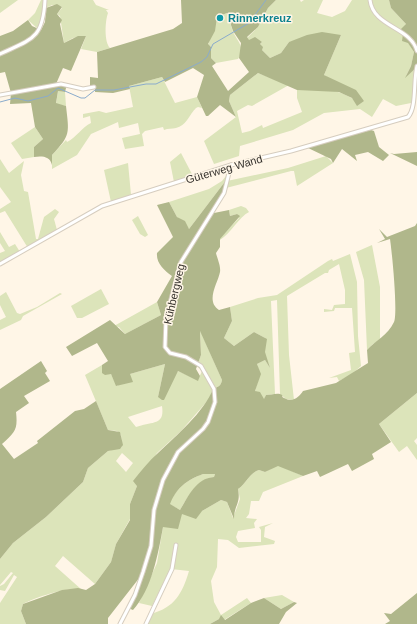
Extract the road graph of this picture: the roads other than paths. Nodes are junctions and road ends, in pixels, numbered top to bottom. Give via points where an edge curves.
1 (45, 0) edge
2 (370, 0) edge
3 (417, 51) edge
4 (0, 54) edge
5 (417, 66) edge
6 (94, 87) dead end
7 (0, 95) edge
8 (231, 165) junction
9 (0, 264) edge
10 (176, 545) dead end
11 (120, 624) edge
12 (146, 624) edge

1 - 4 street via 43,21 36,35
2 - 3 street via 375,12 408,36
5 - 8 street, Güterweg Wand via 414,79 414,111 408,117 291,151
6 - 7 street via 84,89 61,84
8 - 9 street, Güterweg Wand via 102,206
8 - 11 street, Kühbergweg via 224,193 181,262 166,318 165,347 170,353 186,357 201,366 214,389 215,402 206,426 178,452 163,480 154,510 151,546 135,595
10 - 12 street via 172,569

